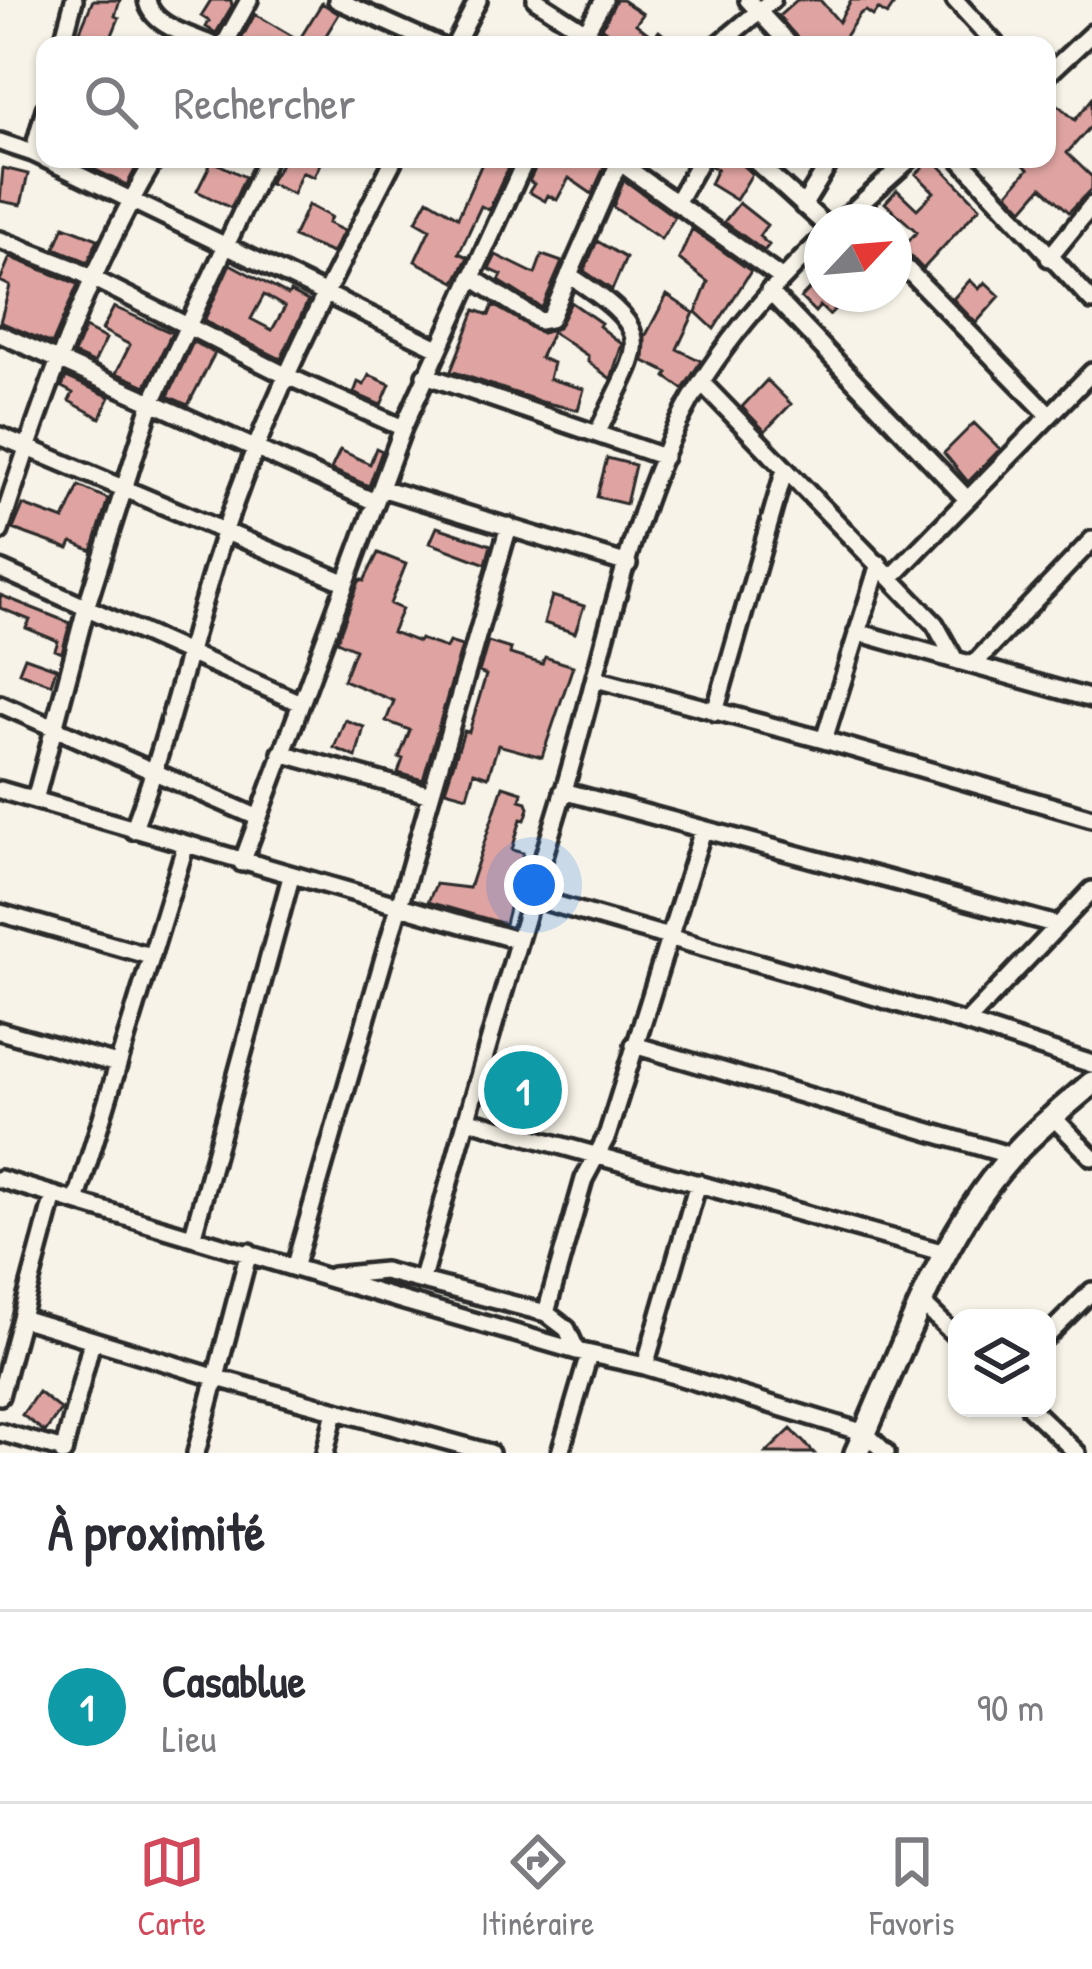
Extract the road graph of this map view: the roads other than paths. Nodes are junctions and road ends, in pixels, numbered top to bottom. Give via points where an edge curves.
1 (74, 0) edge
2 (147, 0) edge
3 (250, 0) edge
4 (337, 0) edge
5 (478, 0) edge
6 (536, 0) edge
7 (604, 0) edge
8 (772, 0) edge
9 (955, 0) edge
10 (357, 4) edge
11 (753, 6) edge
12 (1092, 33) edge
13 (64, 36) edge
14 (192, 36) edge
15 (229, 36) edge
16 (420, 36) edge
17 (460, 36) edge
18 (580, 36) edge
19 (583, 36) edge
20 (726, 36) edge
21 (781, 36) edge
22 (988, 36) edge
23 (1056, 67) edge
24 (0, 142) edge
25 (36, 142) edge
26 (33, 153) junction
27 (36, 154) edge
28 (64, 168) edge
29 (150, 168) edge
30 (262, 168) edge
31 (389, 168) edge
32 (522, 168) edge
33 (614, 168) edge
34 (627, 168) edge
35 (696, 168) edge
36 (763, 168) edge
37 (826, 168) edge
38 (901, 168) edge
39 (968, 168) edge
40 (130, 200) junction
41 (676, 203) junction
42 (866, 204) edge
43 (1092, 205) edge
44 (803, 206) joint
45 (0, 240) edge
46 (224, 245) junction
47 (804, 257) edge
48 (1049, 258) junction
49 (569, 275) junction
50 (912, 275) edge
51 (471, 277) junction
52 (94, 279) junction
53 (775, 285) junction
54 (323, 296) junction
55 (1092, 301) edge
56 (184, 326) junction
57 (0, 334) edge
58 (438, 349) junction
59 (62, 360) junction
60 (1092, 372) edge
61 (285, 375) junction
62 (425, 375) junction
63 (702, 383) junction
64 (152, 404) junction
65 (1049, 416) junction
66 (404, 428) junction
67 (597, 434) junction
68 (0, 436) edge
69 (28, 445) junction
70 (256, 449) junction
71 (664, 457) junction
72 (785, 469) junction
73 (123, 490) junction
74 (378, 495) junction
75 (967, 499) junction
76 (508, 526) junction
77 (0, 531) edge
78 (225, 532) junction
79 (1092, 540) edge
80 (628, 564) junction
81 (879, 564) junction
82 (0, 569) edge
83 (892, 577) junction
84 (344, 582) junction
85 (86, 608) junction
86 (857, 632) junction
87 (188, 655) junction
88 (953, 658) junction
89 (973, 664) junction
90 (596, 679) junction
91 (1091, 699) edge
92 (298, 703) junction
93 (0, 704) edge
94 (715, 712) junction
95 (53, 726) junction
96 (824, 740) junction
97 (281, 753) junction
98 (155, 773) junction
99 (0, 790) edge
100 (563, 791) junction
101 (431, 795) junction
102 (35, 800) junction
103 (259, 818) junction
104 (1092, 818) edge
105 (133, 830) junction
106 (704, 830) junction
107 (184, 847) junction
108 (242, 863) junction
109 (291, 877) junction
110 (1092, 890) edge
111 (530, 897) junction
112 (401, 907) junction
113 (0, 913) edge
114 (1057, 925) junction
115 (668, 936) junction
116 (517, 940) junction
117 (150, 956) junction
118 (965, 1023) junction
119 (0, 1031) edge
120 (634, 1046) junction
121 (117, 1064) junction
122 (1092, 1064) edge
123 (1092, 1083) edge
124 (1053, 1117) junction
125 (466, 1119) junction
126 (599, 1154) junction
127 (1012, 1156) junction
128 (1092, 1156) edge
129 (0, 1180) edge
130 (698, 1183) junction
131 (54, 1195) junction
132 (76, 1202) junction
133 (194, 1235) junction
134 (249, 1252) junction
135 (945, 1253) junction
136 (295, 1265) junction
137 (330, 1276) junction
138 (422, 1280) junction
139 (1092, 1291) edge
140 (478, 1295) junction
141 (922, 1303) junction
142 (546, 1313) junction
143 (21, 1318) junction
144 (472, 1321) junction
145 (1056, 1327) edge
146 (948, 1328) edge
147 (92, 1341) junction
148 (583, 1353) junction
149 (645, 1366) junction
150 (217, 1378) junction
151 (0, 1396) edge
152 (335, 1411) junction
153 (1039, 1417) edge
154 (0, 1432) edge
155 (861, 1443) edge
156 (64, 1451) edge
157 (196, 1453) edge
158 (325, 1453) edge
159 (490, 1453) edge
160 (560, 1453) edge
161 (886, 1453) edge
162 (1077, 1453) edge

1 - 13 street
2 - 14 street via 157,20
3 - 15 street
4 - 10 street
5 - 17 street
6 - 18 street
7 - 19 street
8 - 11 street
9 - 22 street
10 - 16 street
11 - 20 street
11 - 21 street
12 - 23 street
24 - 26 street
25 - 26 street
26 - 27 street
28 - 40 street
29 - 40 street
30 - 46 street
31 - 54 street
32 - 51 street
33 - 49 street
34 - 41 street
35 - 41 street
36 - 44 street
37 - 44 street
38 - 42 street
39 - 48 street
40 - 46 street
40 - 52 street
41 - 53 street
43 - 48 street
45 - 52 street
46 - 54 street
46 - 56 street
47 - 53 street
48 - 55 street
49 - 51 street via 545,323
49 - 67 street via 624,314 635,333 632,360
50 - 65 street
51 - 58 street
52 - 56 street
52 - 59 street
53 - 63 street
53 - 75 street
54 - 58 street
54 - 61 street
56 - 61 street
56 - 64 street
57 - 59 street
58 - 62 street
59 - 64 street
59 - 69 street
60 - 65 street
61 - 66 street
61 - 70 street
62 - 66 street
62 - 67 street
63 - 71 street
63 - 72 street
64 - 70 street
64 - 73 street
65 - 75 street
66 - 74 street
67 - 71 street
68 - 69 street
69 - 73 street
69 - 77 street
70 - 74 street
70 - 78 street
71 - 80 street
72 - 81 street
72 - 94 street
73 - 78 street
73 - 85 street
74 - 76 street
74 - 84 street
75 - 83 street
76 - 80 street
76 - 101 street
78 - 84 street
78 - 87 street
79 - 89 street
80 - 90 street
81 - 83 street
81 - 86 street
82 - 85 street
83 - 88 street via 944,635
84 - 92 street
85 - 87 street
85 - 95 street
86 - 88 street
86 - 96 street
87 - 92 street
87 - 98 street
88 - 89 street
89 - 91 street
90 - 94 street
90 - 100 street
92 - 97 street
93 - 95 street
94 - 96 street
95 - 98 street
95 - 102 street
96 - 104 street
97 - 101 street
97 - 103 street
98 - 103 street
98 - 105 street
99 - 102 street
100 - 106 street
100 - 111 street
101 - 112 street
102 - 105 street
103 - 108 street
105 - 107 street
106 - 114 street
106 - 115 street
107 - 108 street
107 - 117 street
108 - 109 street
109 - 112 street
109 - 133 street
110 - 114 street
111 - 115 street
111 - 116 street
112 - 116 street
112 - 136 street
113 - 117 street
114 - 118 street
115 - 118 street
115 - 120 street
116 - 125 street
117 - 121 street
118 - 122 street
119 - 121 street
120 - 126 street
120 - 127 street
121 - 132 street
123 - 124 main road
124 - 127 main road
124 - 128 street
125 - 126 street
125 - 138 street
126 - 130 street
126 - 142 street via 584,1179
127 - 135 main road
129 - 131 street
130 - 135 street
130 - 149 street
131 - 132 street
131 - 143 street
132 - 133 street
133 - 134 street
134 - 136 street
134 - 150 street
135 - 141 main road
136 - 137 street
137 - 138 street via 376,1270
137 - 144 street
138 - 140 street
139 - 145 street
140 - 142 street
140 - 144 street
141 - 146 street
141 - 155 main road
142 - 148 street
143 - 147 street
143 - 151 street
144 - 148 street
147 - 150 street
147 - 156 street
148 - 149 street
148 - 160 street
149 - 155 street
150 - 152 street
150 - 157 street
152 - 158 street
152 - 159 street
153 - 162 street
154 - 156 street
155 - 161 street

